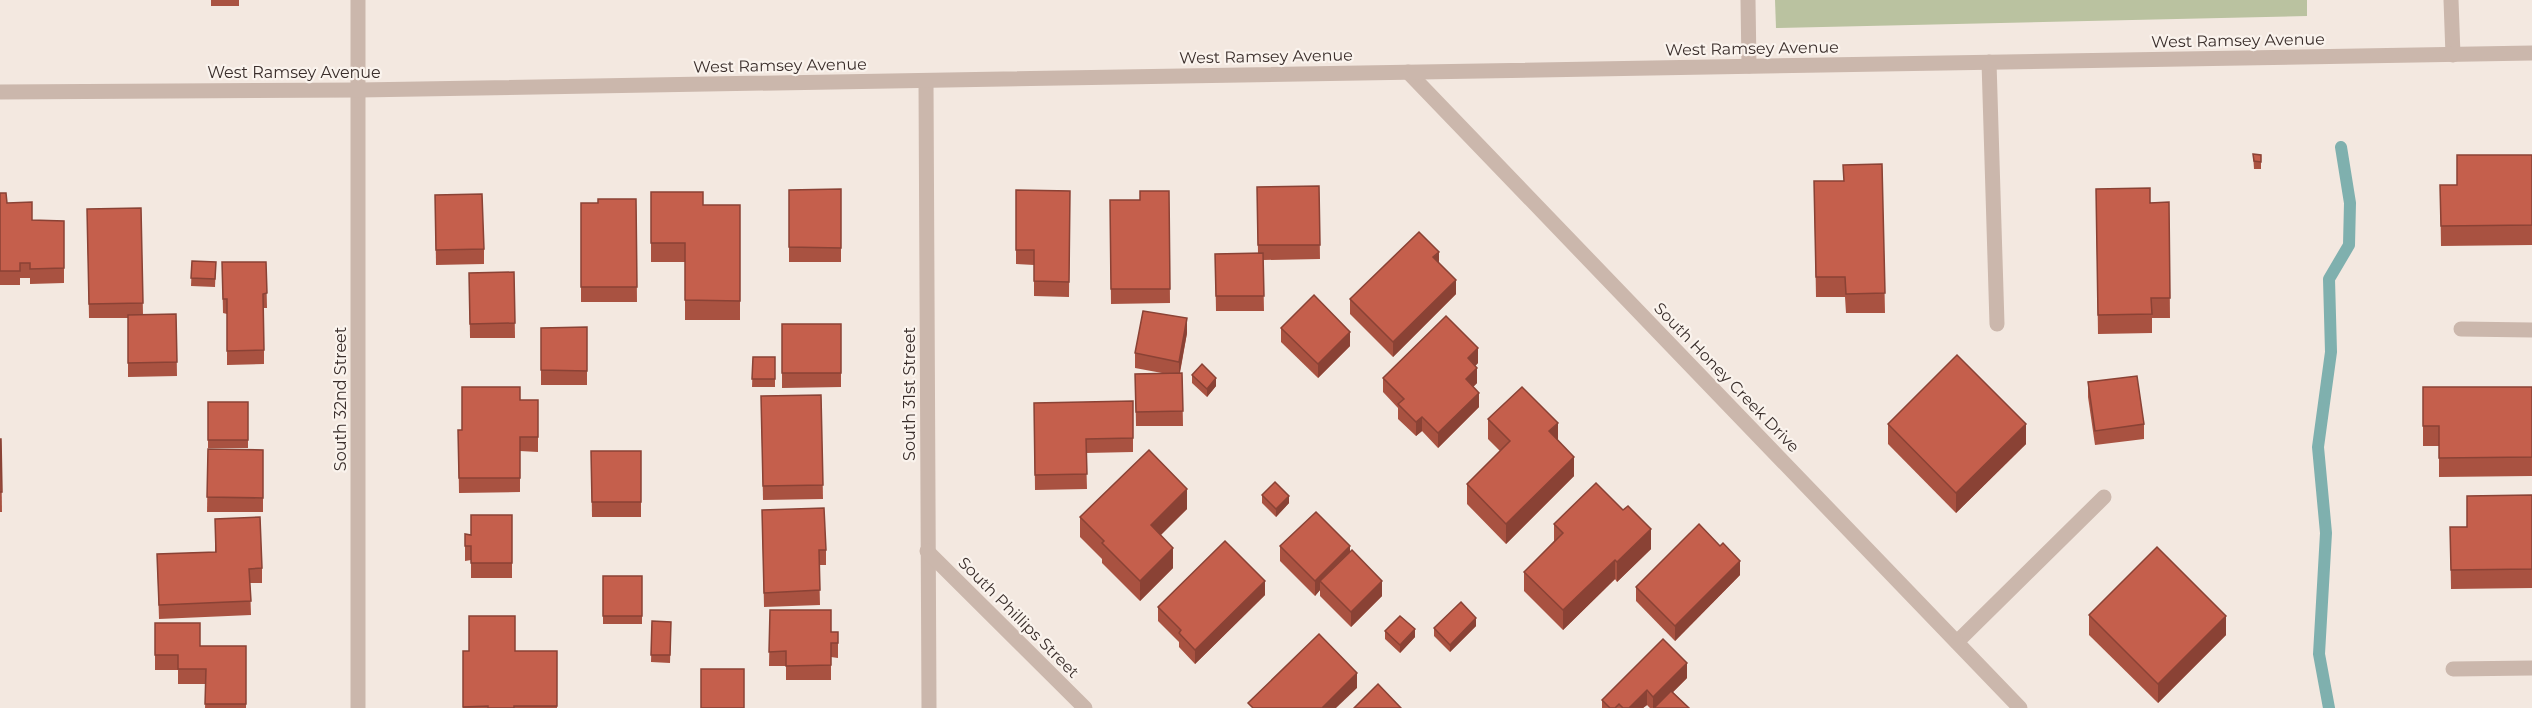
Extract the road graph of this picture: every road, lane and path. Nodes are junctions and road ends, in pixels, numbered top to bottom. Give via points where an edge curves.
1 (358, 0) edge
2 (1748, 0) edge
3 (2451, 0) edge
4 (2532, 54) edge
5 (2453, 55) junction
6 (1989, 62) junction
7 (1749, 66) junction
8 (1408, 72) junction
9 (926, 81) junction
10 (359, 90) junction
11 (0, 92) edge
12 (1997, 324) dead end
13 (2461, 329) dead end
14 (2532, 330) edge
15 (2104, 497) dead end
16 (927, 550) junction
17 (1957, 642) junction
18 (2532, 668) edge
19 (2453, 669) dead end
20 (358, 708) edge
21 (928, 708) edge
22 (1085, 708) edge
23 (2020, 708) edge

1 - 10 street, South 32nd Street
2 - 7 street
3 - 5 street
4 - 5 street, West Ramsey Avenue
5 - 6 street, West Ramsey Avenue
6 - 7 street, West Ramsey Avenue
6 - 12 street
7 - 8 street, West Ramsey Avenue
8 - 9 street, West Ramsey Avenue
8 - 17 street, South Honey Creek Drive
9 - 10 street, West Ramsey Avenue
9 - 16 street, South 31st Street
10 - 11 street, West Ramsey Avenue
10 - 20 street, South 32nd Street
13 - 14 street
15 - 17 street
16 - 21 street, South 31st Street
16 - 22 street, South Phillips Street
17 - 23 street, South Honey Creek Drive
18 - 19 street

